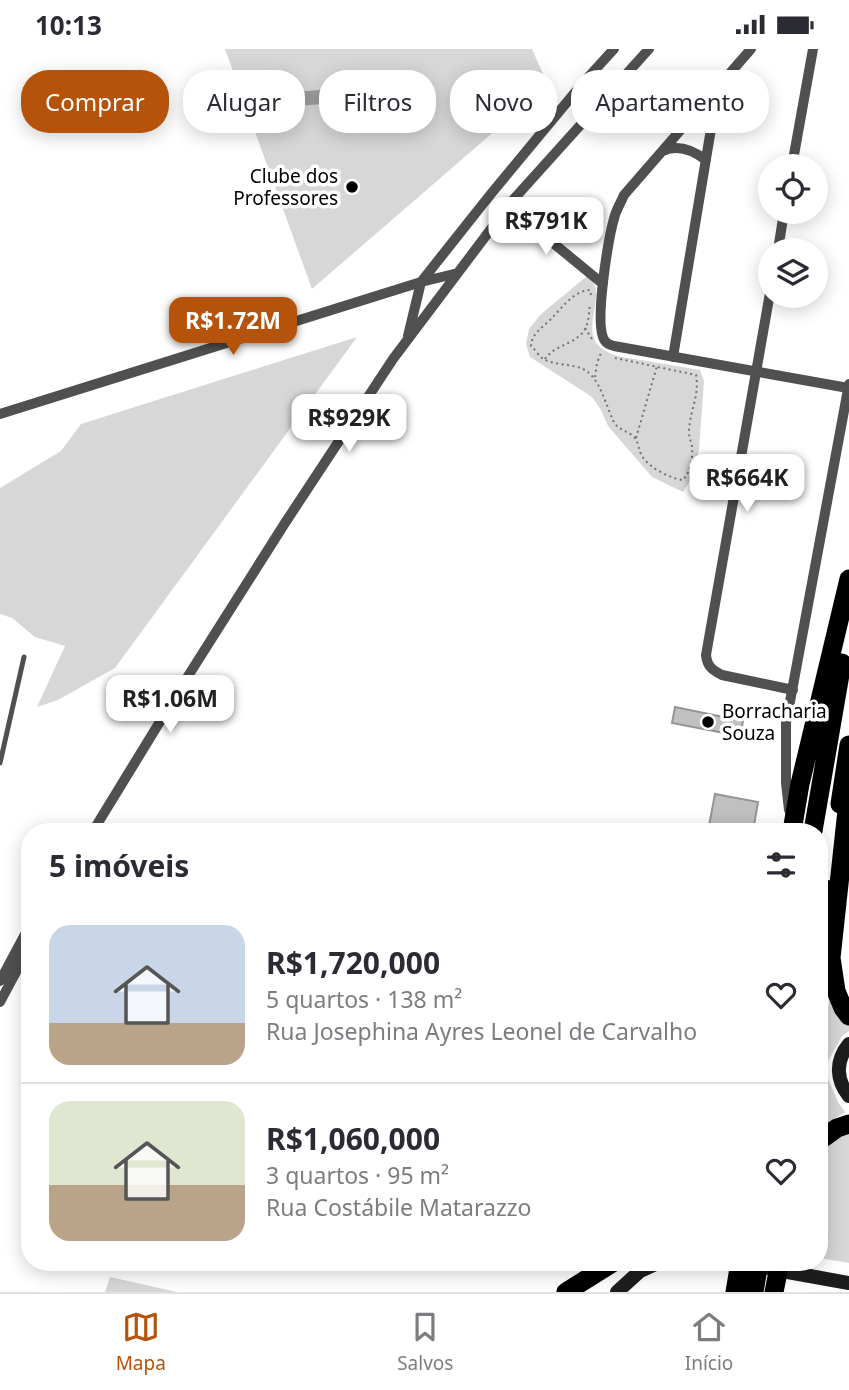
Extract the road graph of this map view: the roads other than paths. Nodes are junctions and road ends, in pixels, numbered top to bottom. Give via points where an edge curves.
1 (614, 49) edge
2 (649, 49) edge
3 (751, 49) edge
4 (812, 51) edge
5 (733, 70) edge
6 (678, 133) edge
7 (710, 133) edge
8 (661, 152) junction
9 (794, 154) edge
10 (706, 160) junction
11 (508, 206) junction
12 (478, 209) junction
13 (495, 224) junction
14 (457, 273) junction
15 (421, 282) junction
16 (603, 284) junction
17 (767, 308) edge
18 (407, 339) junction
19 (673, 357) junction
20 (756, 372) junction
21 (848, 384) edge
22 (0, 414) edge
23 (849, 579) edge
24 (849, 628) edge
25 (24, 657) dead end
26 (793, 690) junction
27 (849, 745) edge
28 (0, 763) edge
29 (849, 792) edge
30 (98, 823) edge
31 (791, 823) edge
32 (793, 823) edge
33 (814, 823) edge
34 (828, 874) edge
35 (21, 942) edge
36 (21, 963) edge
37 (0, 981) edge
38 (0, 1002) edge
39 (849, 1016) edge
40 (849, 1044) edge
41 (849, 1096) edge
42 (849, 1124) edge
43 (828, 1134) edge
44 (600, 1271) edge
45 (640, 1271) edge
46 (653, 1271) edge
47 (758, 1271) edge
48 (770, 1271) edge
49 (785, 1271) edge
50 (799, 1271) edge
51 (732, 1278) edge
52 (849, 1283) edge
53 (566, 1292) edge
54 (617, 1292) edge
55 (632, 1292) edge
56 (754, 1292) edge
57 (774, 1292) edge

1 - 12 street
2 - 11 street
3 - 5 street
4 - 9 street
6 - 8 street
7 - 10 street
8 - 10 street via 678,148
8 - 16 street via 624,195 615,215
10 - 19 street
11 - 13 street
11 - 16 street
12 - 13 street
12 - 15 street
13 - 14 street
14 - 15 street
14 - 18 street
15 - 18 street
15 - 22 street
16 - 19 street via 600,324 606,343
17 - 20 street
18 - 30 street
19 - 20 street
20 - 21 street
20 - 26 street via 706,655 707,663 722,675
21 - 26 street
23 - 32 highway
24 - 33 highway
25 - 28 lane
26 - 31 street via 786,723
27 - 34 highway
29 - 39 highway via 831,958 836,991
35 - 37 street
36 - 38 street
40 - 41 main road via 839,1063 839,1076
42 - 43 highway
44 - 53 highway
45 - 54 main road
46 - 55 main road
47 - 56 highway
48 - 51 main road
49 - 57 highway
50 - 52 main road

